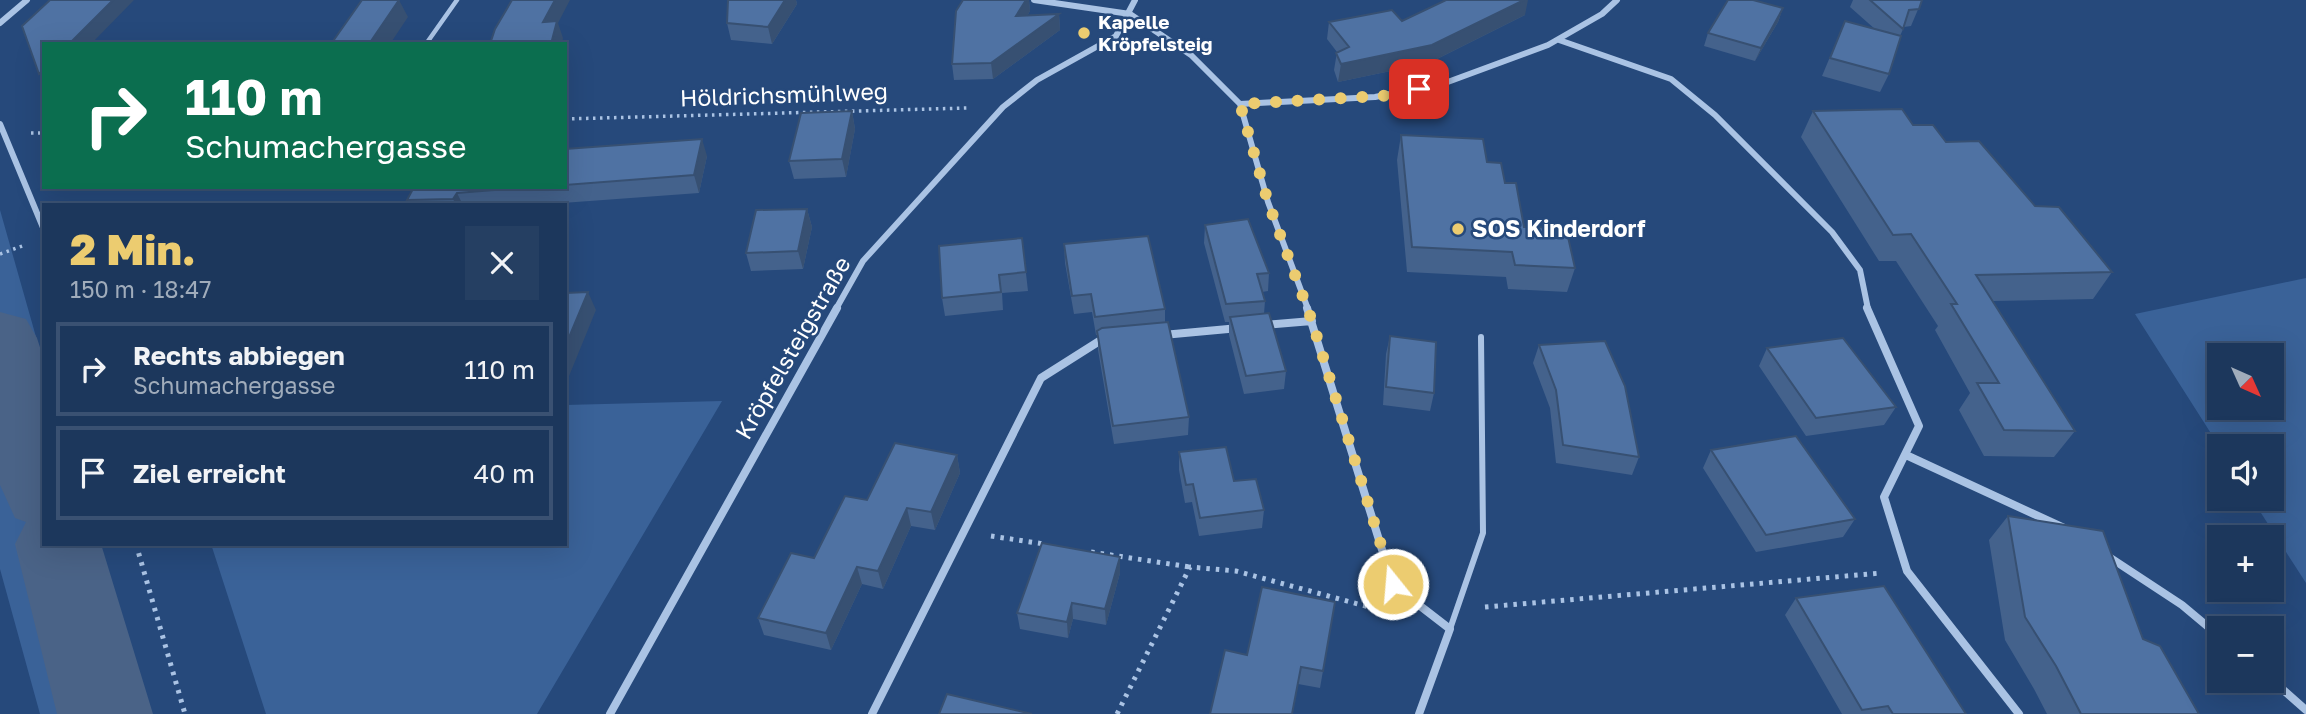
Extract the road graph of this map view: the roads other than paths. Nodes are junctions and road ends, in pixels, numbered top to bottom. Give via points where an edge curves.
1 (27, 0) edge
2 (457, 0) edge
3 (1034, 0) edge
4 (1135, 0) edge
5 (1618, 0) edge
6 (1130, 15) junction
7 (0, 23) edge
8 (1559, 40) junction
9 (427, 42) edge
10 (1240, 104) junction
11 (0, 124) edge
12 (42, 225) edge
13 (1312, 321) junction
14 (1259, 326) edge
15 (1246, 327) edge
16 (1154, 335) edge
17 (1481, 337) dead end
18 (1114, 339) edge
19 (1906, 455) junction
20 (2075, 535) edge
21 (2096, 549) edge
22 (2207, 626) edge
23 (1450, 629) junction
24 (2284, 690) edge
25 (2306, 709) edge
26 (610, 714) edge
27 (872, 714) edge
28 (1419, 714) edge
29 (2019, 714) edge

1 - 7 street
2 - 9 lane
3 - 6 street
4 - 6 street, Kröpfelsteigstraße
5 - 8 street via 1609,12
6 - 10 street via 1191,55
6 - 26 street, Kröpfelsteigstraße via 1116,36 1037,80 1003,107 863,261
8 - 10 street via 1488,69 1397,95
8 - 19 street via 1671,79 1715,115 1832,232 1860,270 1868,312 1919,426
10 - 13 street via 1268,202
11 - 12 street
13 - 14 street
13 - 23 street via 1393,584
15 - 16 street
17 - 23 lane via 1483,533
18 - 27 street via 1101,340 1041,378
19 - 20 street
19 - 29 street via 1884,497 1907,571
21 - 22 street
23 - 28 street
24 - 25 street

